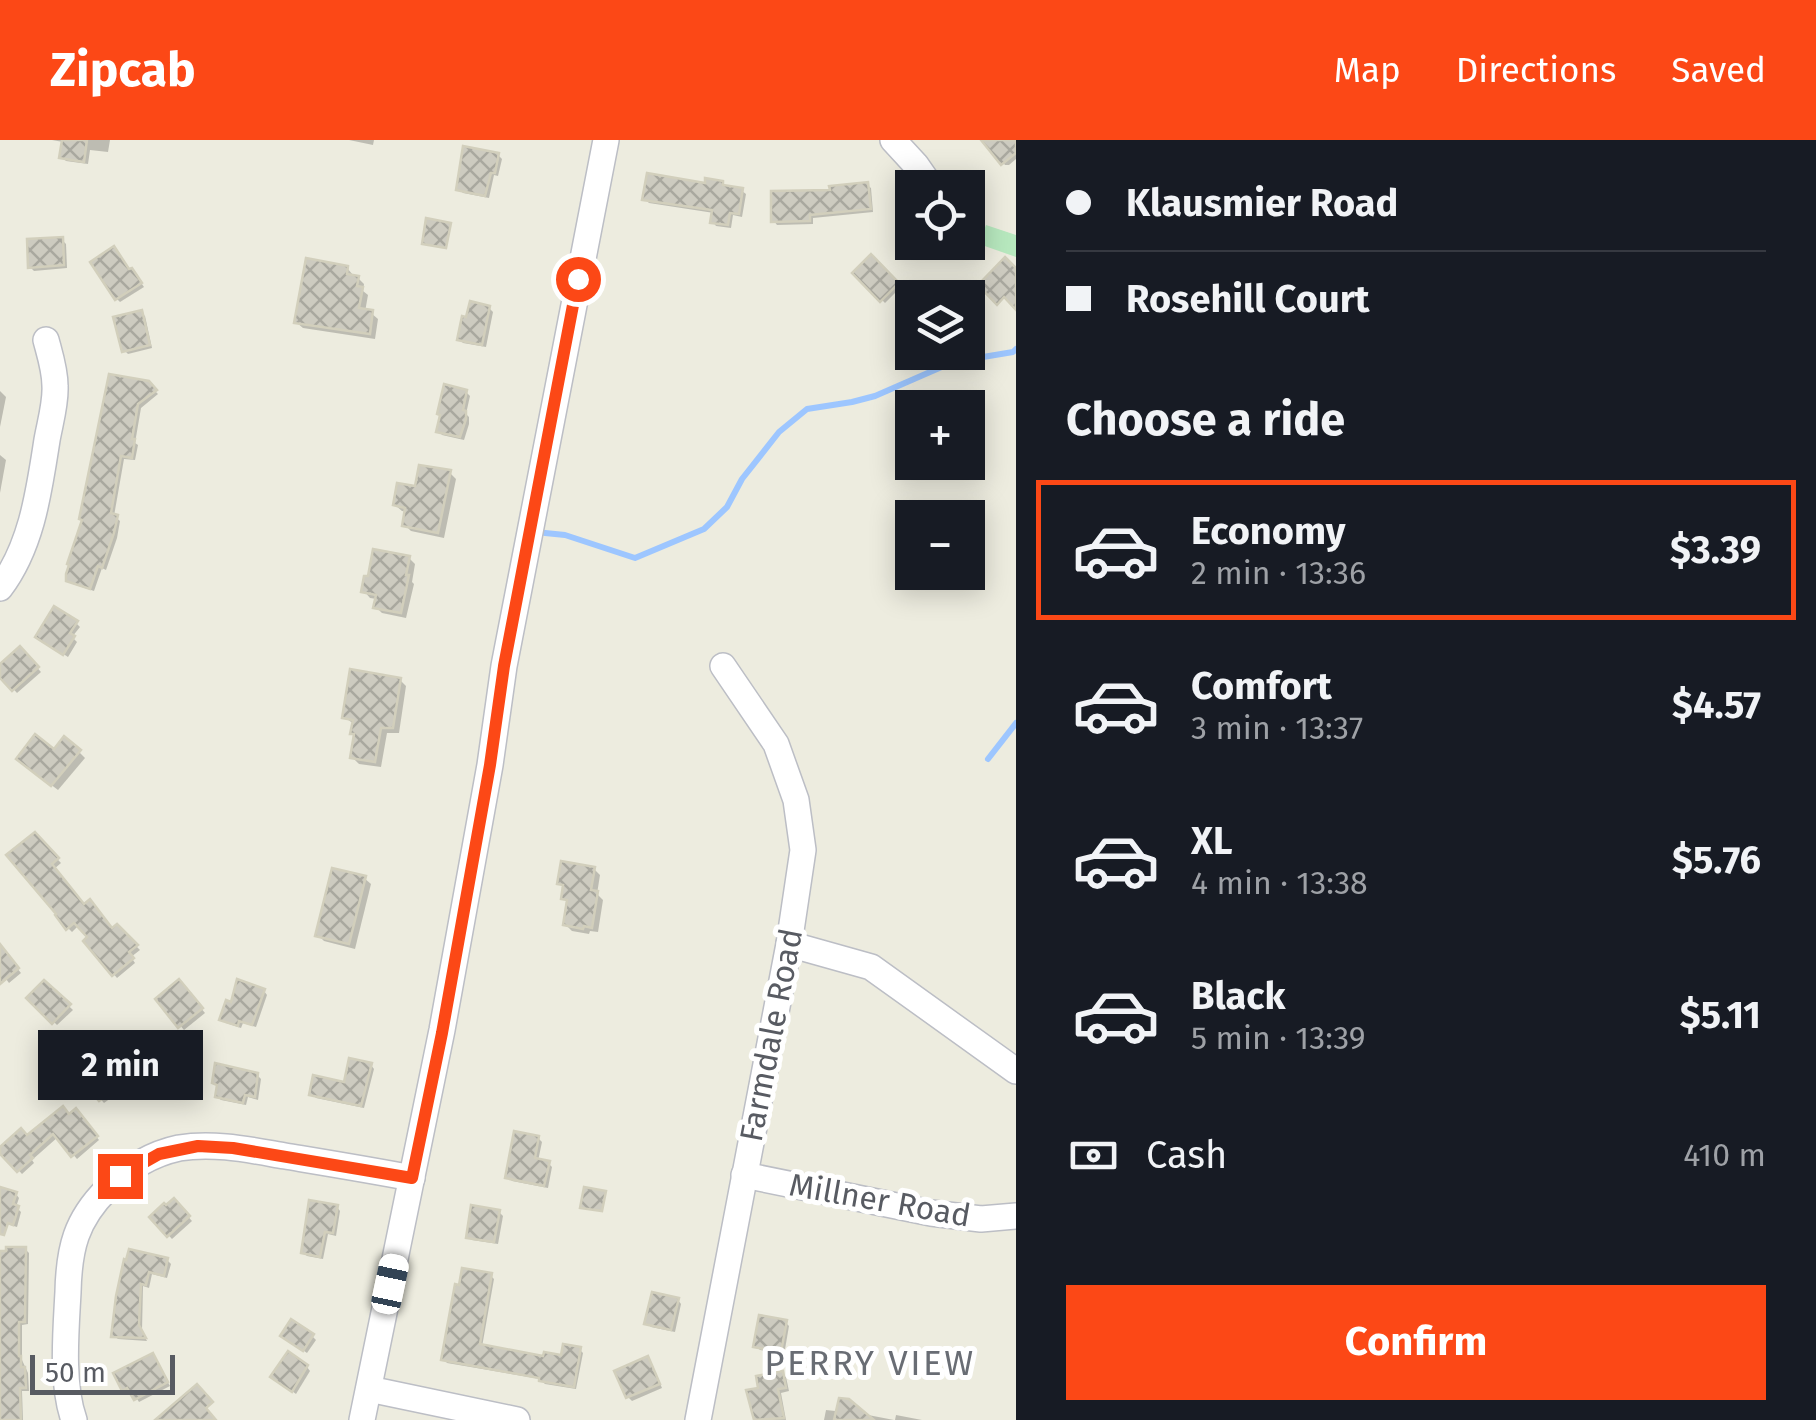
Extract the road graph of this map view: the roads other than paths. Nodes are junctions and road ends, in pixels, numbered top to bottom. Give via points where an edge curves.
1 (606, 140) edge
2 (893, 140) edge
3 (919, 170) edge
4 (46, 340) dead end
5 (0, 588) edge
6 (723, 666) dead end
7 (790, 944) junction
8 (1016, 1071) edge
9 (744, 1175) junction
10 (412, 1178) junction
11 (1016, 1216) edge
12 (368, 1390) junction
13 (74, 1420) edge
14 (362, 1420) edge
15 (517, 1420) edge
16 (698, 1420) edge

1 - 10 street
2 - 3 street
4 - 5 street via 56,387 42,473 22,550
6 - 7 street, Farmdale Road via 776,744 796,800 803,850
7 - 8 street via 871,967
7 - 9 street, Farmdale Road
9 - 11 street, Millner Road via 931,1213
9 - 16 street, Farmdale Road
10 - 12 street
10 - 13 street via 198,1146 159,1154 120,1176 75,1234 67,1359
12 - 14 street
12 - 15 street

